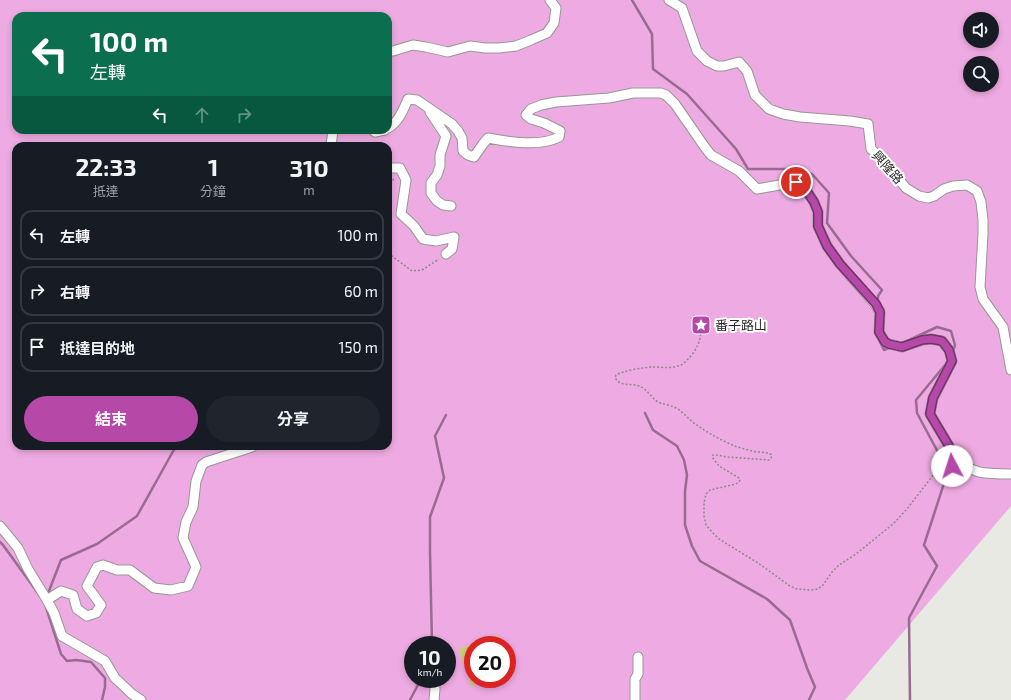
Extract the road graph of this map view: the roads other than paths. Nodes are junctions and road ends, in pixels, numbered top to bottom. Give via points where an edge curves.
1 (550, 0) edge
2 (669, 0) edge
3 (392, 51) edge
4 (428, 109) junction
5 (392, 126) edge
6 (392, 168) edge
7 (451, 206) dead end
8 (446, 254) road end
9 (1011, 370) edge
10 (243, 450) edge
11 (1011, 474) edge
12 (0, 526) edge
13 (47, 600) junction
14 (638, 657) dead end
15 (435, 688) edge
16 (141, 700) edge
17 (434, 700) edge
18 (636, 700) edge

1 - 3 street via 556,8 554,24 546,33 516,46 470,46 448,52 414,45
2 - 9 street, 興隆路 via 682,8 696,52 707,62 717,66 739,62 746,71 755,95 769,109 800,118 868,124 871,149 906,188 919,196 928,198 953,186 967,185 977,191 983,220 980,287 983,299 1003,327
4 - 5 street via 417,100 408,99 400,117
4 - 7 street via 446,136 437,176 431,183 431,193 443,205
4 - 11 street via 452,124 462,138 463,150 468,156 474,157 488,138 530,143 552,141 559,137 560,131 526,115 541,104 609,98 633,93 666,95 711,155 739,171 757,189 796,182 806,190 818,212 818,226 827,246 876,304 880,312 879,332 885,342 902,347 931,339 942,341 949,350 952,361 933,398 930,414 952,451 953,465 992,474
6 - 8 street via 400,168 406,180 401,214 423,239 436,241 454,237 452,249
10 - 13 street via 202,465 183,538 196,567 188,586 171,590 154,588 130,570 117,570 103,565 97,567 87,586 101,605 96,613 87,616 77,609 73,595 61,591
12 - 13 street via 18,548
13 - 16 street via 62,636 104,661 115,678
14 - 18 street
15 - 17 street

